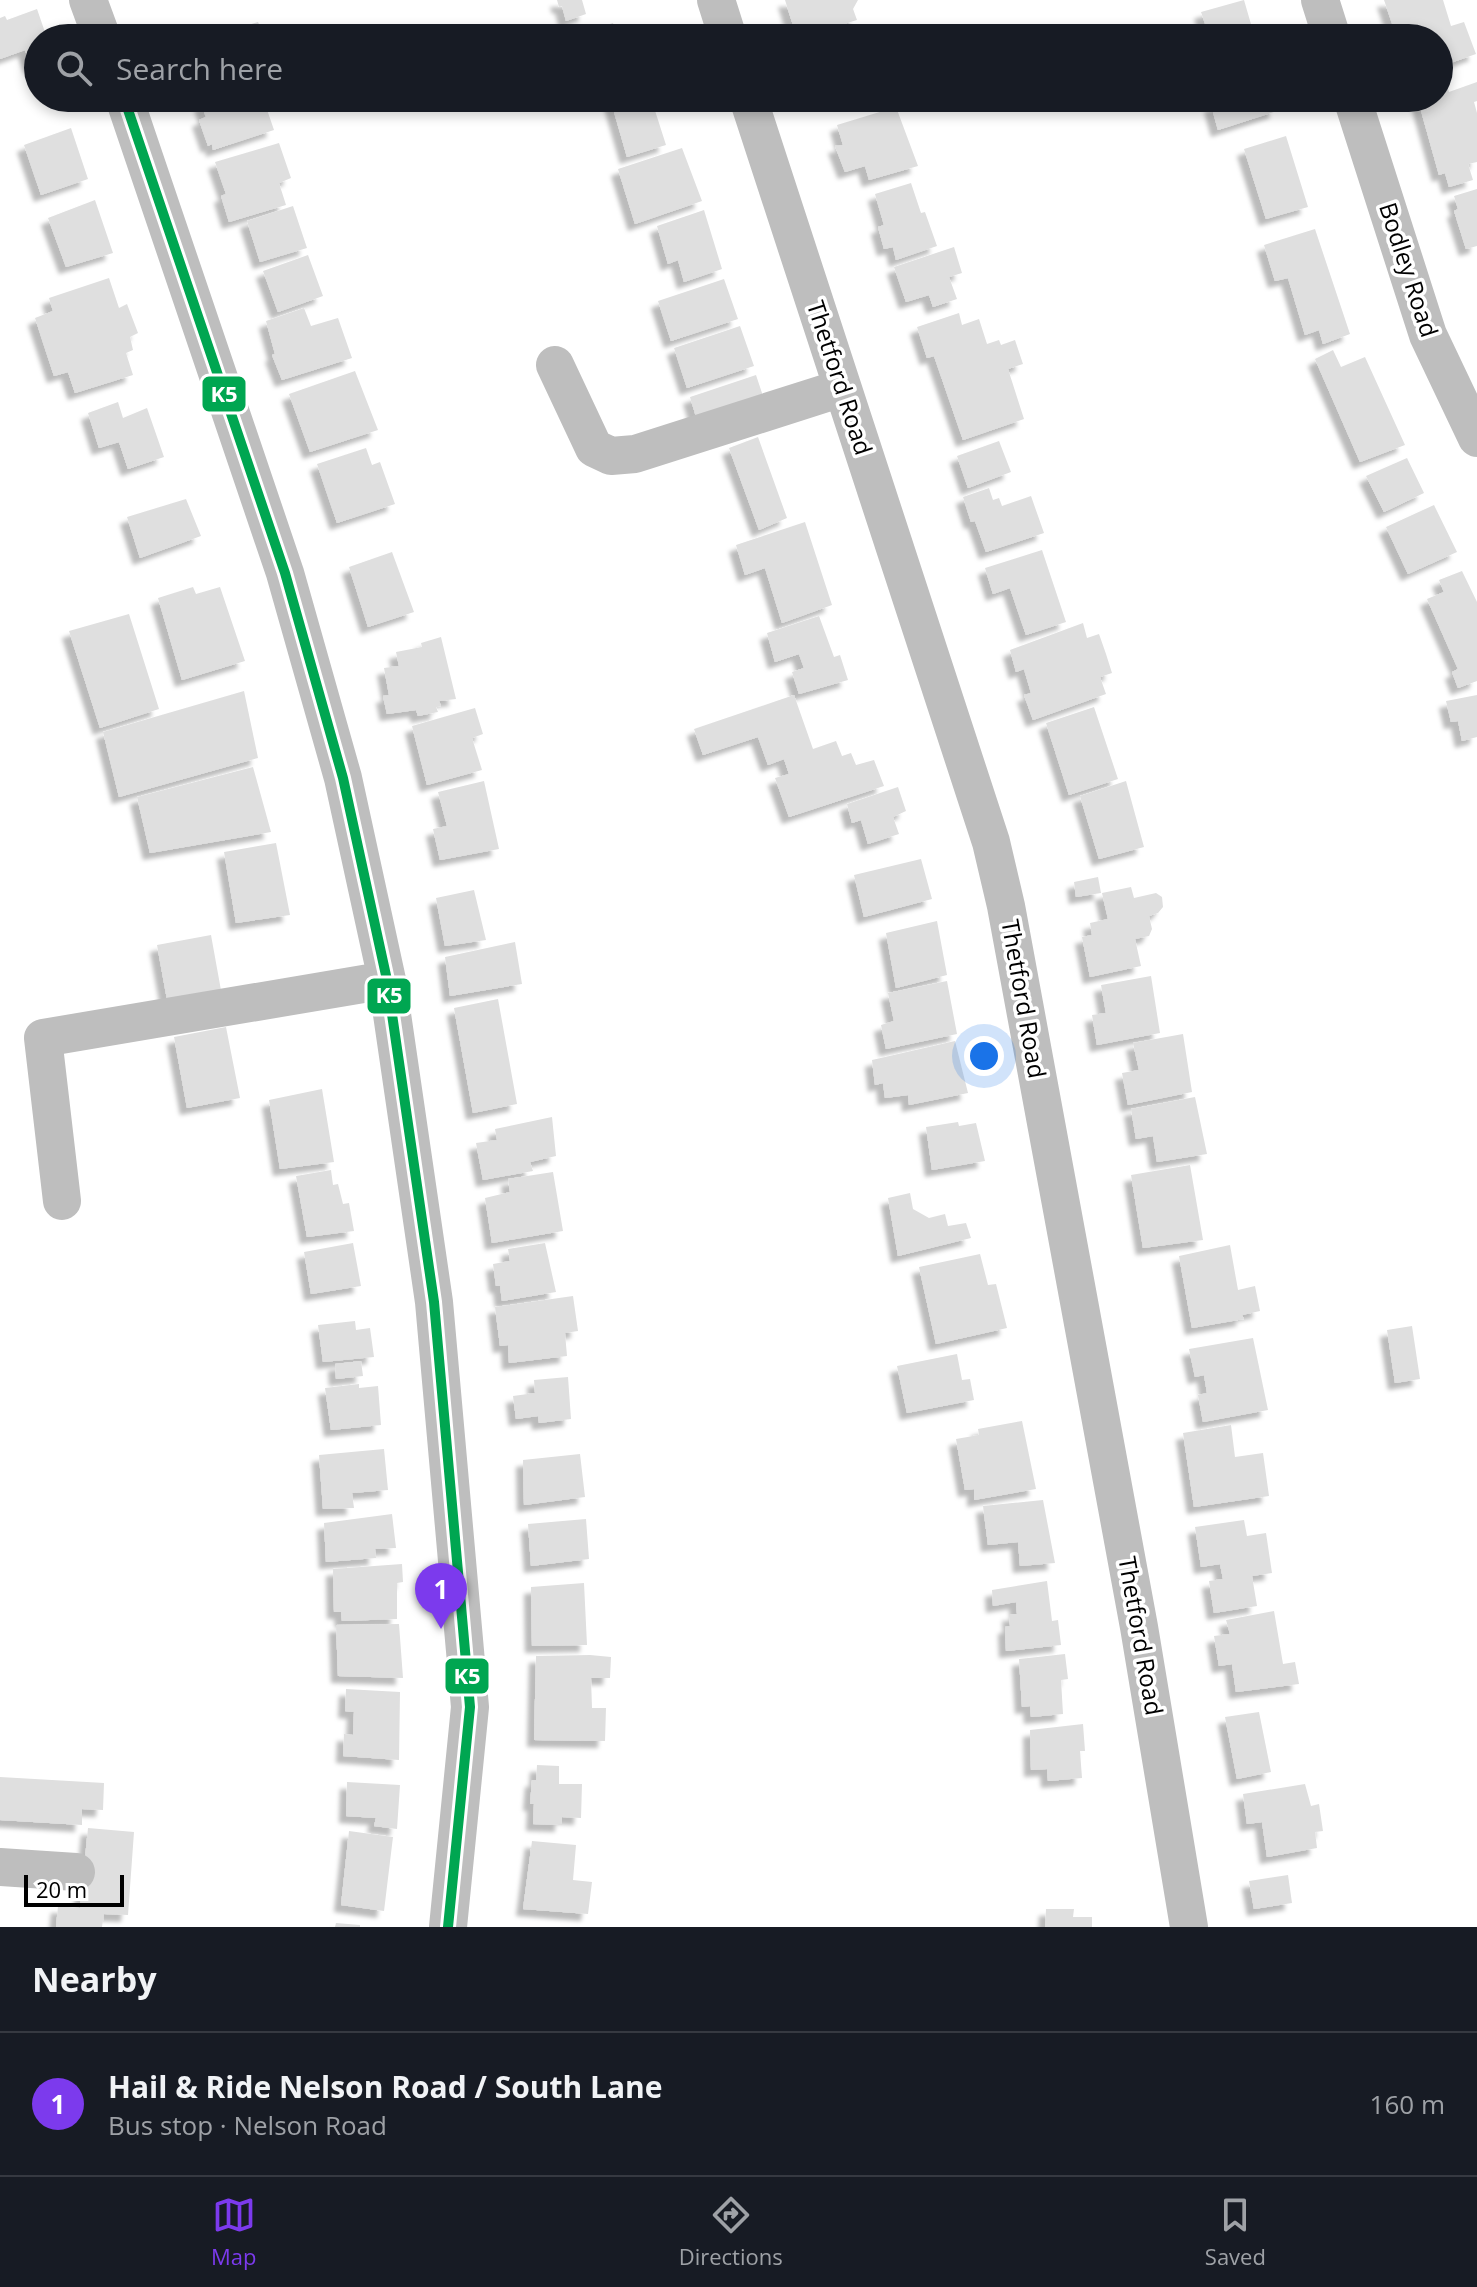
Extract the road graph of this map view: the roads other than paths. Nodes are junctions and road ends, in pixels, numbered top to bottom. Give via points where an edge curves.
1 (88, 0) edge
2 (716, 0) edge
3 (1320, 0) edge
4 (97, 24) edge
5 (724, 24) edge
6 (1328, 24) edge
7 (129, 112) edge
8 (753, 112) edge
9 (1356, 112) edge
10 (555, 365) dead end
11 (842, 388) junction
12 (1477, 438) edge
13 (387, 980) junction
14 (62, 1201) dead end
15 (0, 1867) edge
16 (76, 1872) dead end
17 (448, 1927) edge
18 (1189, 1927) edge

1 - 4 street
2 - 5 street
3 - 6 street
7 - 13 street via 285,573 343,778
8 - 11 street, Thetford Road
9 - 12 street, Bodley Road via 1428,335
10 - 11 street via 594,448 611,456 635,454
11 - 18 street, Thetford Road via 991,842 1006,906
13 - 14 street via 43,1038
13 - 17 street via 434,1302 470,1707
15 - 16 street

